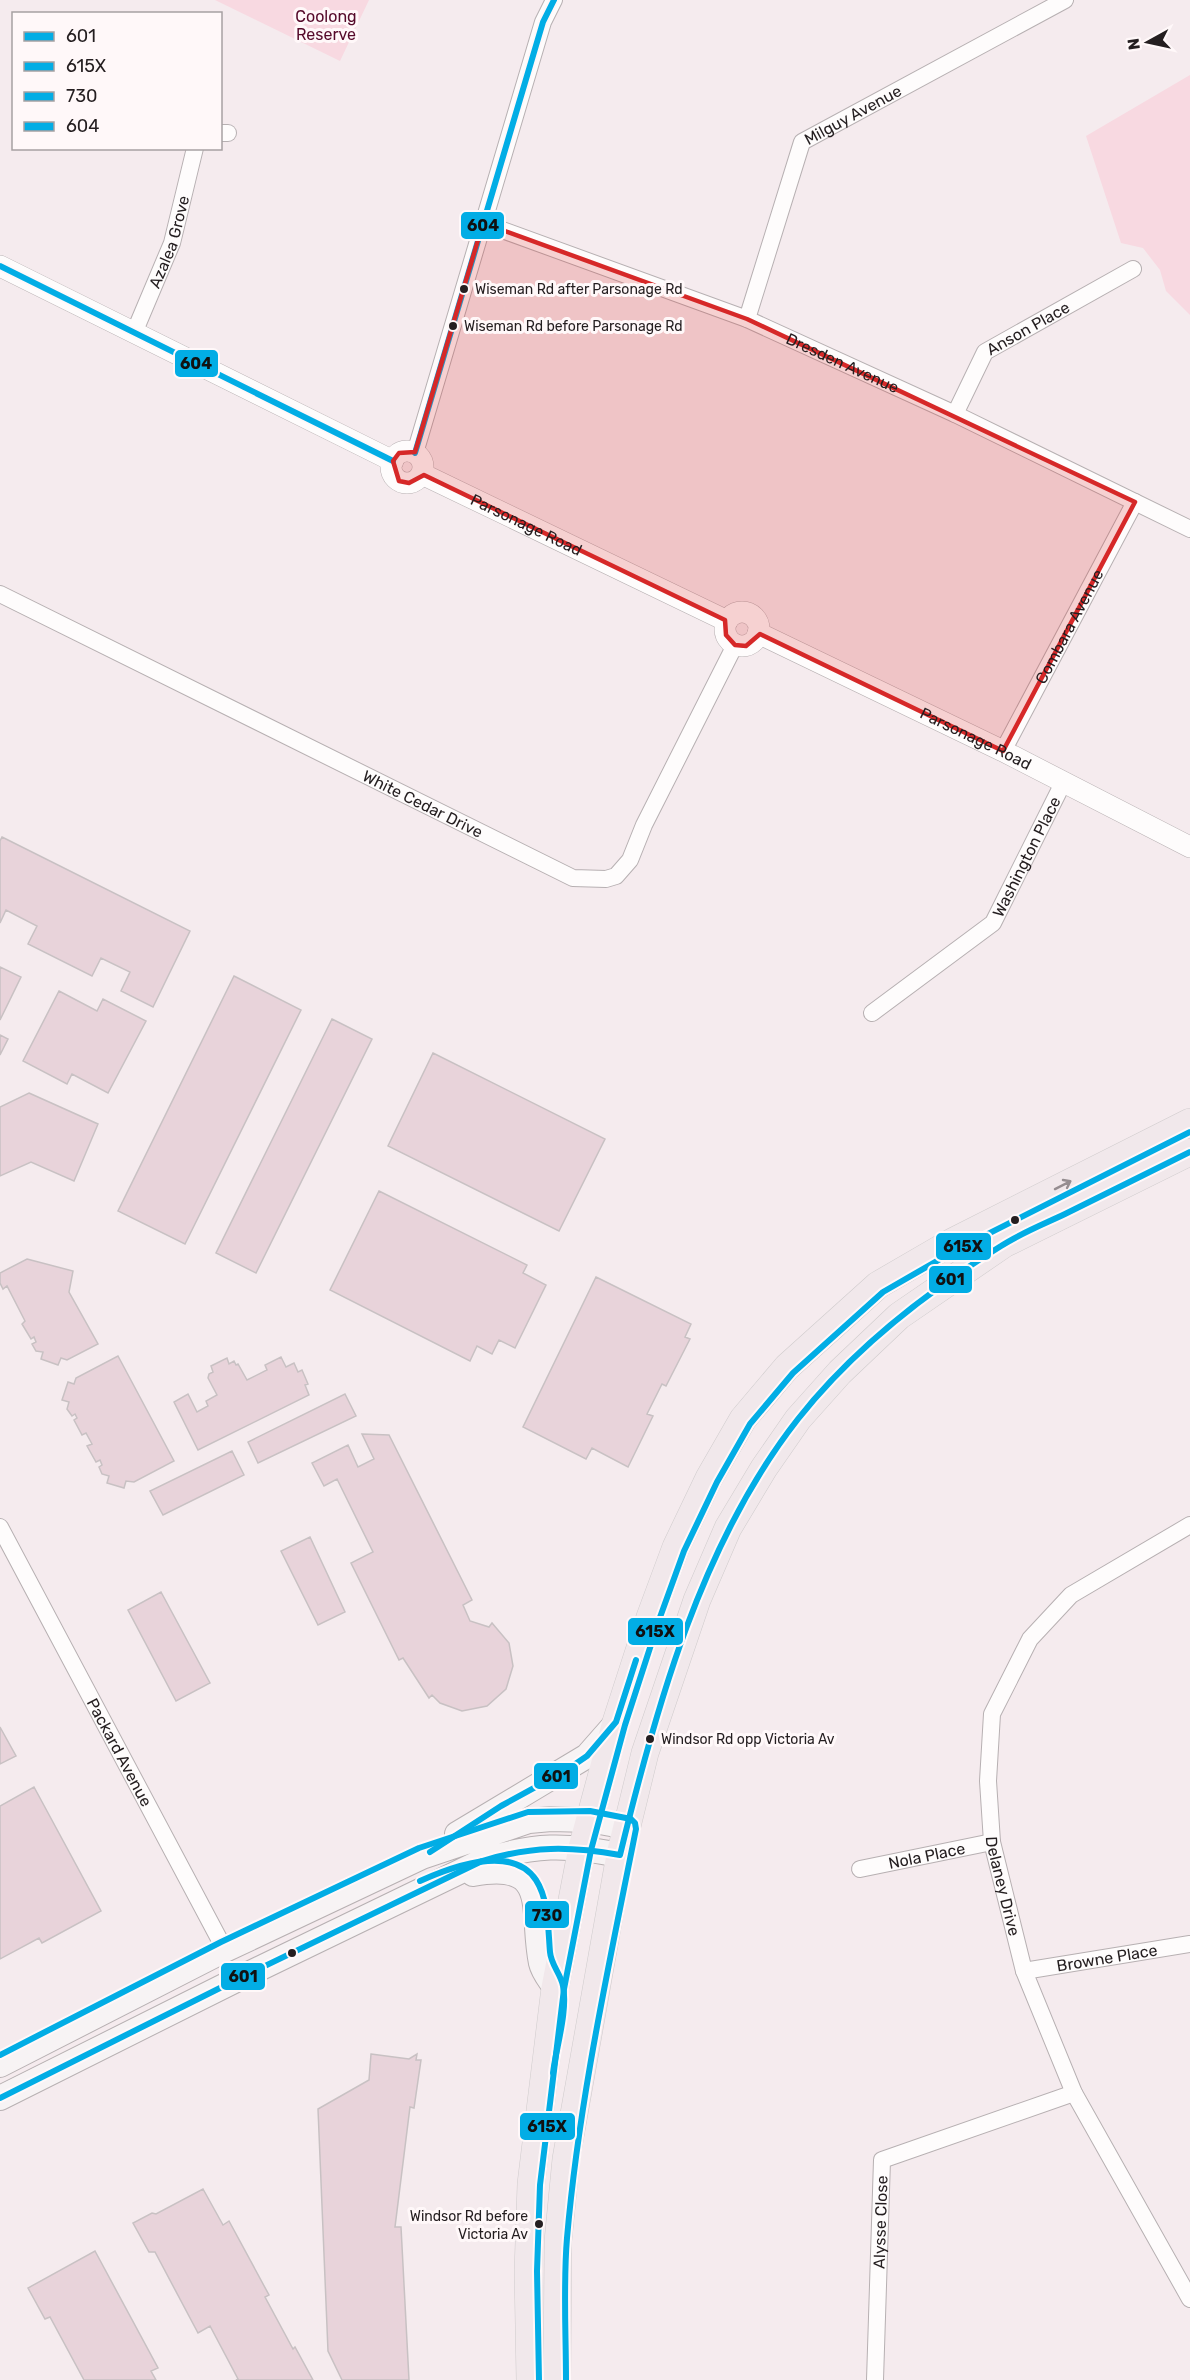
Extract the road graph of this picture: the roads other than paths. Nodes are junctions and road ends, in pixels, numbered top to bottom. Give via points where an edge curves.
1 (554, 0) edge
2 (1065, 0) edge
3 (195, 150) edge
4 (483, 223) junction
5 (0, 266) edge
6 (1133, 269) dead end
7 (747, 319) junction
8 (134, 333) junction
9 (955, 414) junction
10 (415, 453) junction
11 (393, 461) junction
12 (422, 474) junction
13 (1135, 502) junction
14 (1190, 529) edge
15 (0, 594) edge
16 (727, 621) junction
17 (758, 633) junction
18 (735, 645) junction
19 (1003, 751) junction
20 (1063, 783) junction
21 (1190, 847) edge
22 (872, 1013) dead end
23 (1190, 1122) edge
24 (1190, 1152) edge
25 (1190, 1525) edge
26 (0, 1527) edge
27 (616, 1722) junction
28 (589, 1820) junction
29 (627, 1827) junction
30 (992, 1842) junction
31 (582, 1848) junction
32 (620, 1855) junction
33 (422, 1857) junction
34 (860, 1869) dead end
35 (447, 1878) junction
36 (1190, 1944) edge
37 (225, 1950) junction
38 (1024, 1971) junction
39 (240, 1978) junction
40 (555, 1988) junction
41 (21, 2054) junction
42 (0, 2065) edge
43 (36, 2080) junction
44 (1074, 2093) junction
45 (0, 2098) edge
46 (1190, 2299) edge
47 (530, 2380) edge
48 (557, 2380) edge
49 (875, 2380) edge

1 - 4 street via 543,22
2 - 7 street, Milguy Avenue via 802,142
3 - 8 street, Azalea Grove via 172,243
4 - 7 street, Dresden Avenue
4 - 10 street
5 - 8 street
6 - 9 street, Anson Place via 985,352
7 - 9 street, Dresden Avenue
8 - 11 street
9 - 13 street, Dresden Avenue
10 - 11 street via 399,453
10 - 12 street via 421,460
11 - 12 street via 392,472 399,481 415,482
12 - 16 street, Parsonage Road
13 - 14 street, Dresden Avenue
13 - 19 street, Combara Avenue
15 - 18 street, White Cedar Drive via 573,878 616,876 630,860
16 - 17 street via 736,614 747,614 755,619
16 - 18 street via 726,635
17 - 18 street via 749,644
17 - 19 street, Parsonage Road
19 - 20 street, Parsonage Road
20 - 21 street, Parsonage Road
20 - 22 street, Washington Place via 993,923
27 -> 23 main road via 676,1547 709,1478 743,1419 787,1367 878,1285 952,1242
24 - 29 main road via 1005,1244 955,1276 899,1316 798,1419 728,1528 697,1600 645,1753
25 - 30 street, Delaney Drive via 1071,1595 1030,1639 992,1714 988,1781
26 - 37 street, Packard Avenue
27 - 28 main road
27 - 33 main road via 587,1756
28 - 29 main road
28 - 31 main road
28 - 33 main road via 529,1821
29 - 32 main road
30 - 34 street, Nola Place
30 - 38 street, Delaney Drive
31 - 32 main road
31 - 35 main road via 537,1847 510,1852
31 - 40 main road
32 - 48 main road via 566,2159 558,2241
33 - 37 main road
35 - 39 main road
35 - 40 main road via 498,1871 523,1877 536,1906 542,1965
36 - 38 street, Browne Place
37 - 39 main road, Packard Avenue
37 - 41 main road
38 - 44 street, Delaney Drive
39 - 43 main road
40 - 47 main road via 531,2184
41 - 42 main road
41 - 43 main road
43 - 45 main road
44 - 46 street, Delaney Drive
44 - 49 street, Alysse Close via 882,2160

